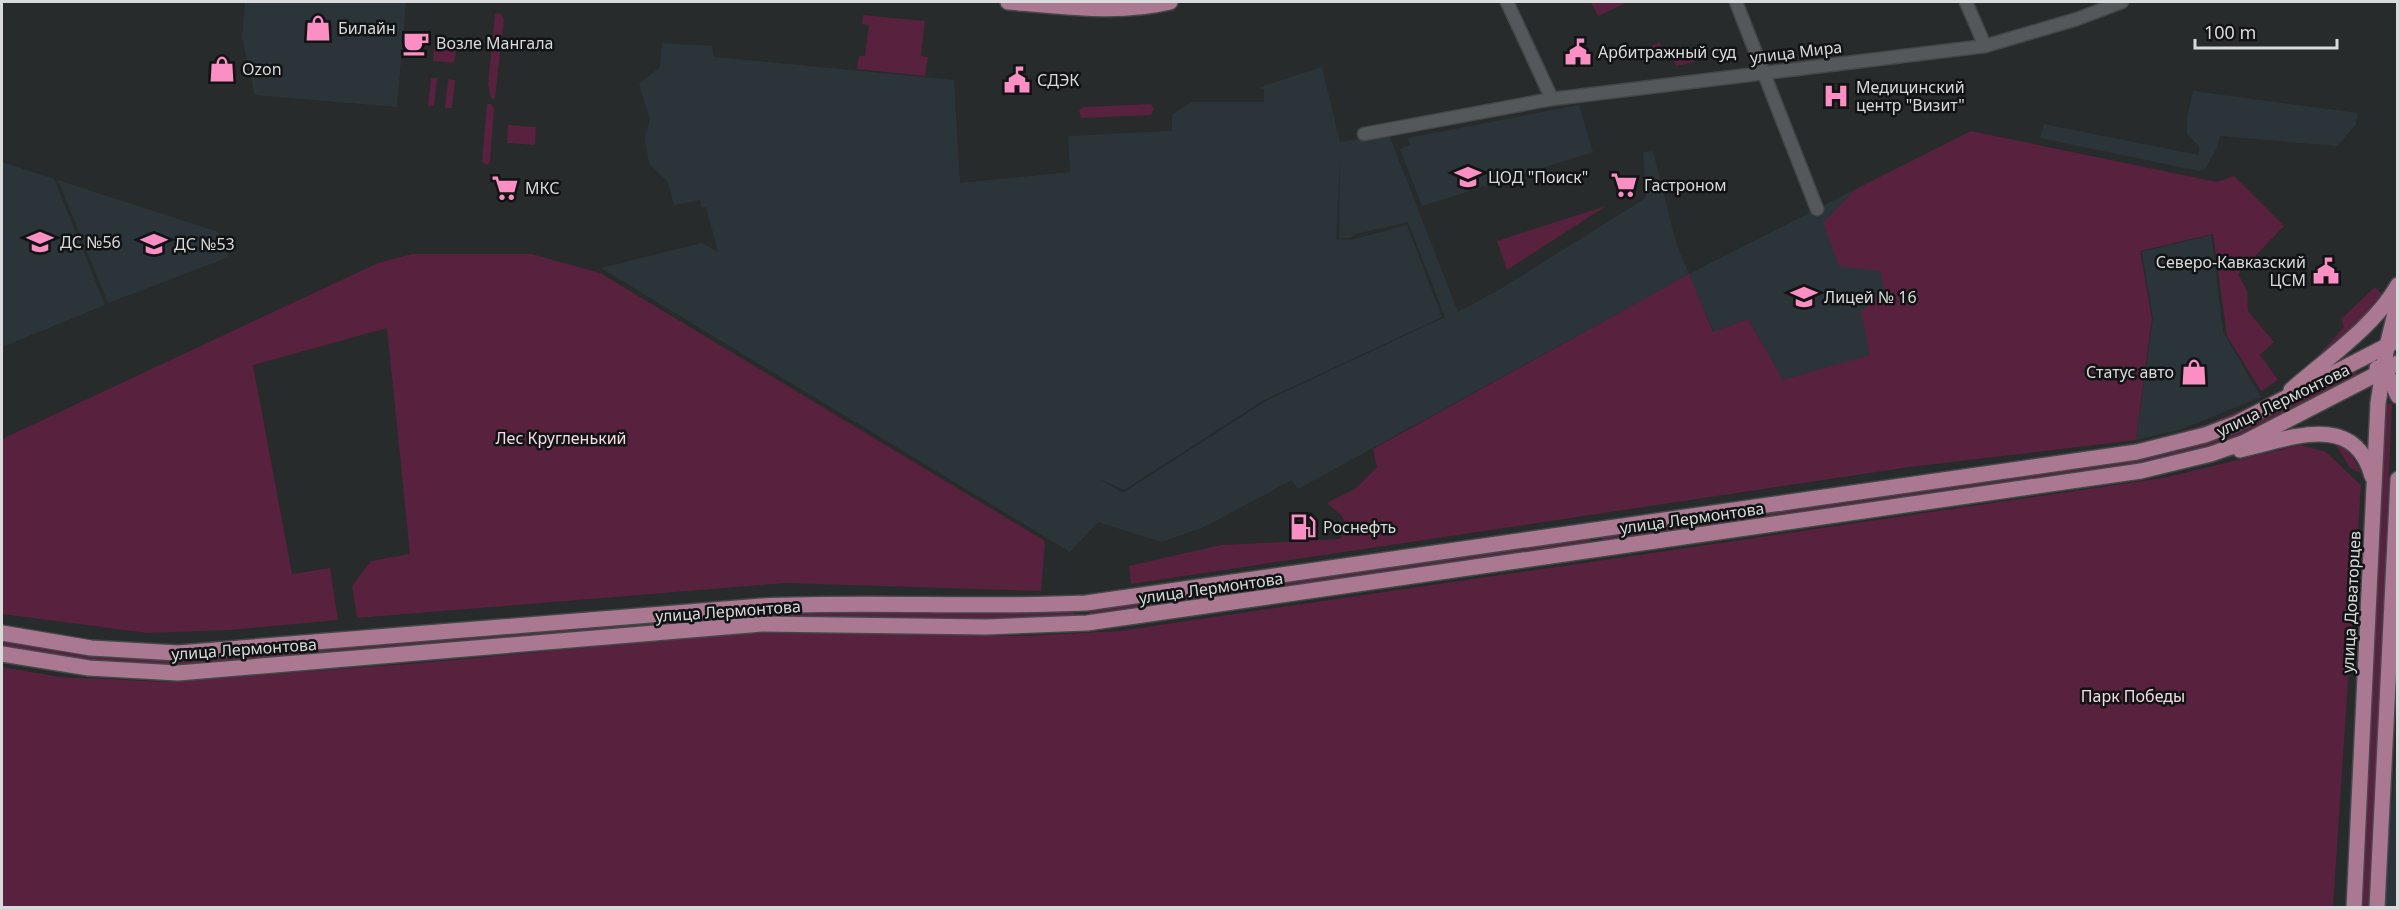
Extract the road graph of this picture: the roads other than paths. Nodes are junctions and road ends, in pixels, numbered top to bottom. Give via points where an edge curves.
1 (1008, 2) edge
2 (1170, 2) edge
3 (1507, 2) edge
4 (1736, 2) edge
5 (1966, 2) edge
6 (2122, 2) edge
7 (1985, 46) junction
8 (1764, 72) junction
9 (1552, 99) junction
10 (1364, 134) dead end
11 (1817, 209) dead end
12 (2397, 285) edge
13 (2397, 301) edge
14 (2392, 343) edge
15 (2397, 363) edge
16 (2347, 367) junction
17 (2382, 371) junction
18 (2397, 396) edge
19 (2274, 405) junction
20 (2179, 463) junction
21 (2397, 479) edge
22 (2374, 492) junction
23 (1594, 528) junction
24 (1599, 549) junction
25 (762, 606) junction
26 (762, 624) junction
27 (2, 633) edge
28 (2, 654) edge
29 (2354, 908) edge
30 (2377, 908) edge

1 - 2 main road via 1108,9
3 - 9 street
4 - 8 street
5 - 7 street
6 - 7 street, улица Мира
7 - 8 street, улица Мира
8 - 9 street, улица Мира
8 - 11 street
9 - 10 street, улица Мира
12 - 19 main road, улица Лермонтова via 2384,306 2337,352
13 - 14 main road, улица Доваторцев
14 - 16 main road, улица Лермонтова
14 - 17 main road, улица Доваторцев
15 - 17 main road, улица Лермонтова
16 - 17 main road via 2371,365
16 - 19 main road, улица Лермонтова
17 - 18 main road
17 - 20 main road, улица Лермонтова via 2245,442
17 - 22 main road, улица Доваторцев
19 - 23 main road, улица Лермонтова via 2205,435 2137,452
20 - 22 main road via 2326,434 2344,437 2362,451
20 - 24 main road, улица Лермонтова
21 - 30 main road
22 - 29 main road, улица Доваторцев
23 - 24 main road
23 - 25 main road, улица Лермонтова via 1086,603 986,607
24 - 26 main road, улица Лермонтова via 1087,623 986,627
25 - 26 main road
25 - 27 main road, улица Лермонтова via 178,653 92,648
26 - 28 main road, улица Лермонтова via 178,673 89,668

